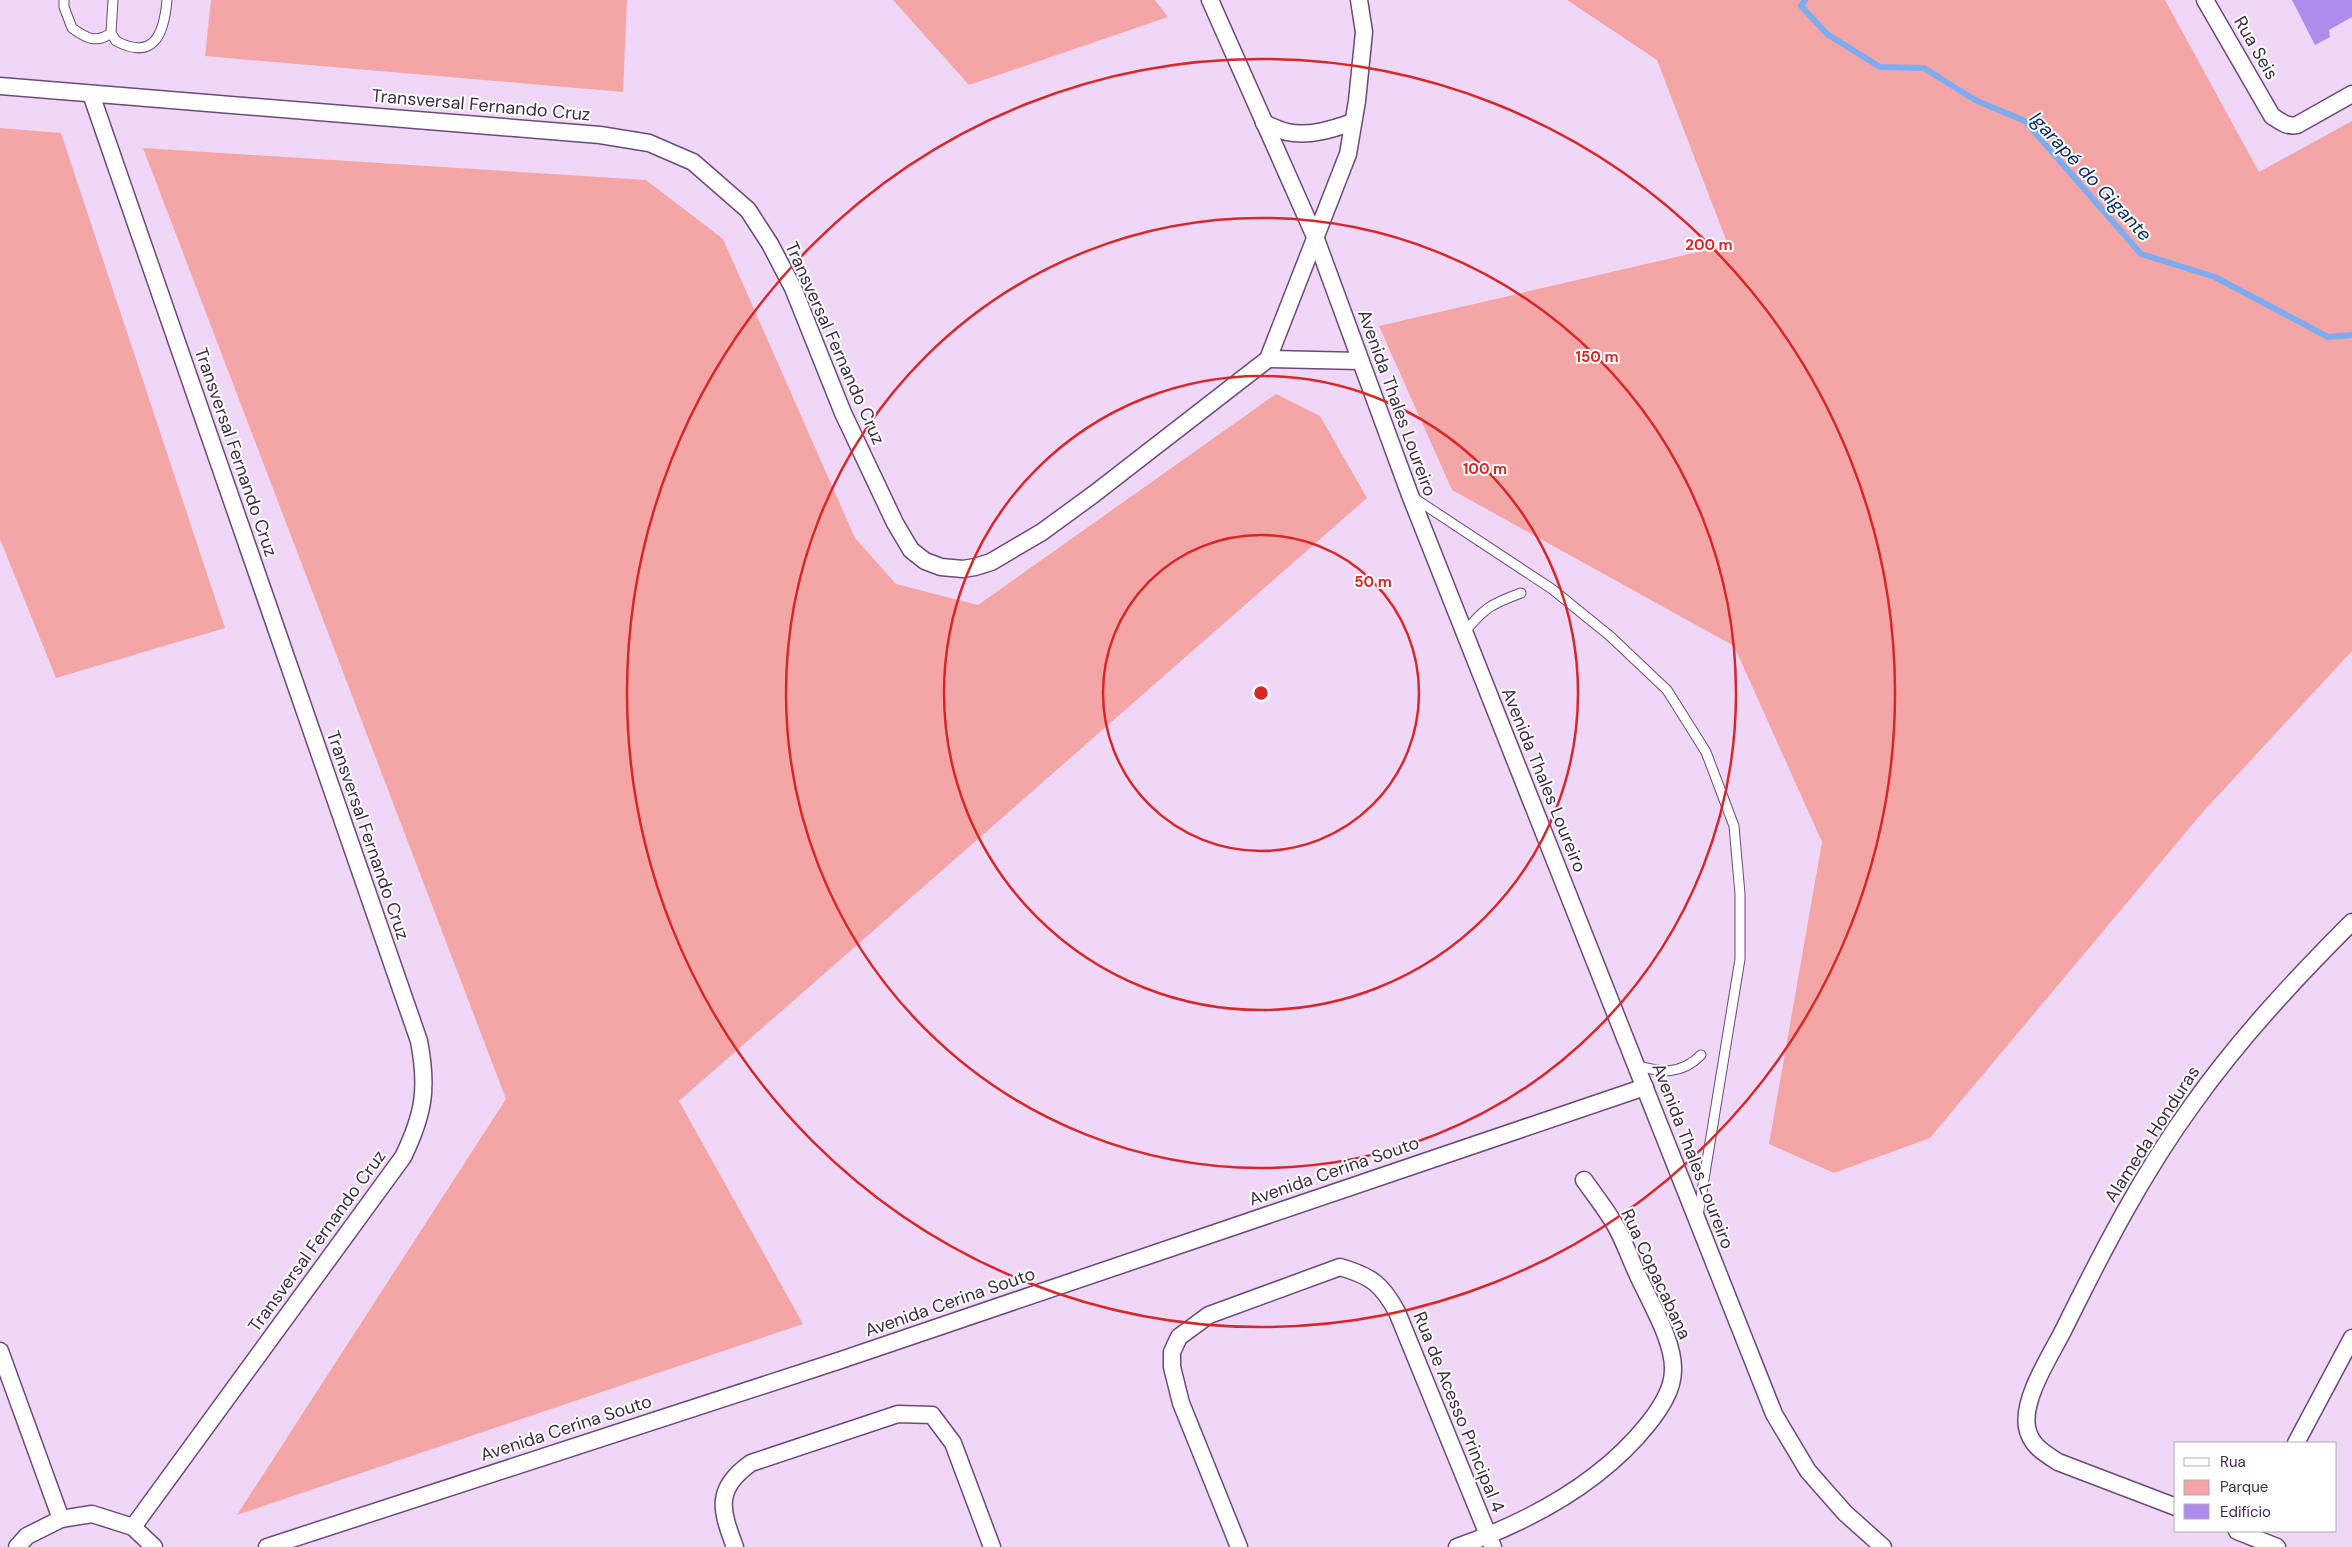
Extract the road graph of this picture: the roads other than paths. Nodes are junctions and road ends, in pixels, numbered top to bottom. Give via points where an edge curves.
1 (64, 0) edge
2 (113, 0) edge
3 (167, 0) edge
4 (1210, 0) edge
5 (1359, 0) edge
6 (2205, 0) edge
7 (111, 33) junction
8 (0, 86) edge
9 (91, 94) junction
10 (2352, 94) edge
11 (1353, 122) junction
12 (1264, 123) junction
13 (1316, 239) junction
14 (1268, 359) junction
15 (1360, 361) junction
16 (1410, 495) junction
17 (1521, 593) dead end
18 (1464, 634) junction
19 (2352, 922) edge
20 (1701, 1056) dead end
21 (1636, 1065) junction
22 (1645, 1086) junction
23 (1584, 1180) dead end
24 (1697, 1222) junction
25 (2352, 1338) edge
26 (0, 1351) edge
27 (2297, 1442) edge
28 (2174, 1506) edge
29 (61, 1519) junction
30 (133, 1527) junction
31 (2243, 1532) edge
32 (1490, 1542) edge
33 (18, 1547) edge
34 (154, 1547) edge
35 (267, 1547) edge
36 (736, 1547) edge
37 (992, 1547) edge
38 (1239, 1547) edge
39 (1457, 1547) edge
40 (1884, 1547) edge
41 (2277, 1547) edge

1 - 7 lane via 72,28 85,37 102,40
2 - 7 lane
3 - 7 lane via 156,42 149,47 124,45
4 - 12 street, Avenida Thales Loureiro
5 - 11 street via 1364,32
6 - 10 street, Rua Seis via 2272,116 2289,126 2297,125
8 - 9 street, Transversal Fernando Cruz
9 - 14 street, Transversal Fernando Cruz via 600,135 649,143 693,162 748,210 770,244 793,288 843,413 895,523 911,550 925,561 941,566 963,569 991,562 1042,532
9 - 30 street, Transversal Fernando Cruz via 419,1041 424,1070 424,1098 417,1128 403,1157
11 - 12 street via 1311,133 1287,132
11 - 13 street via 1348,154
12 - 13 street, Avenida Thales Loureiro
13 - 14 street
13 - 15 street, Avenida Thales Loureiro
14 - 15 street
15 - 16 street, Avenida Thales Loureiro
16 - 18 street, Avenida Thales Loureiro
16 - 24 lane via 1552,589 1610,636 1667,690 1706,752 1734,826 1740,894 1740,959
17 - 18 lane via 1494,602
18 - 21 street, Avenida Thales Loureiro
19 - 28 street, Alameda Honduras via 2248,1032 2192,1104 2104,1249 2029,1398 2027,1426 2033,1444 2044,1453 2058,1462
20 - 21 lane via 1692,1064 1664,1072
21 - 22 street, Avenida Thales Loureiro
22 - 24 street, Avenida Thales Loureiro
22 - 35 street, Avenida Cerina Souto via 841,1360
23 - 32 street, Rua Copacabana via 1615,1224 1669,1344 1674,1368 1672,1381 1656,1414 1632,1444 1604,1470
24 - 40 street, Avenida Thales Loureiro via 1774,1414 1808,1471 1845,1513
25 - 27 street
26 - 29 street
29 - 30 street via 92,1514
29 - 33 street via 27,1536
30 - 34 street
31 - 41 street
32 - 38 street, Rua de Acesso Principal 4 via 1397,1312 1376,1282 1362,1273 1340,1267 1209,1315 1179,1337 1172,1352 1172,1367 1181,1403
32 - 39 street, Rua Copacabana
36 - 37 street via 723,1514 723,1499 728,1483 738,1472 751,1463 898,1414 932,1415 953,1443

